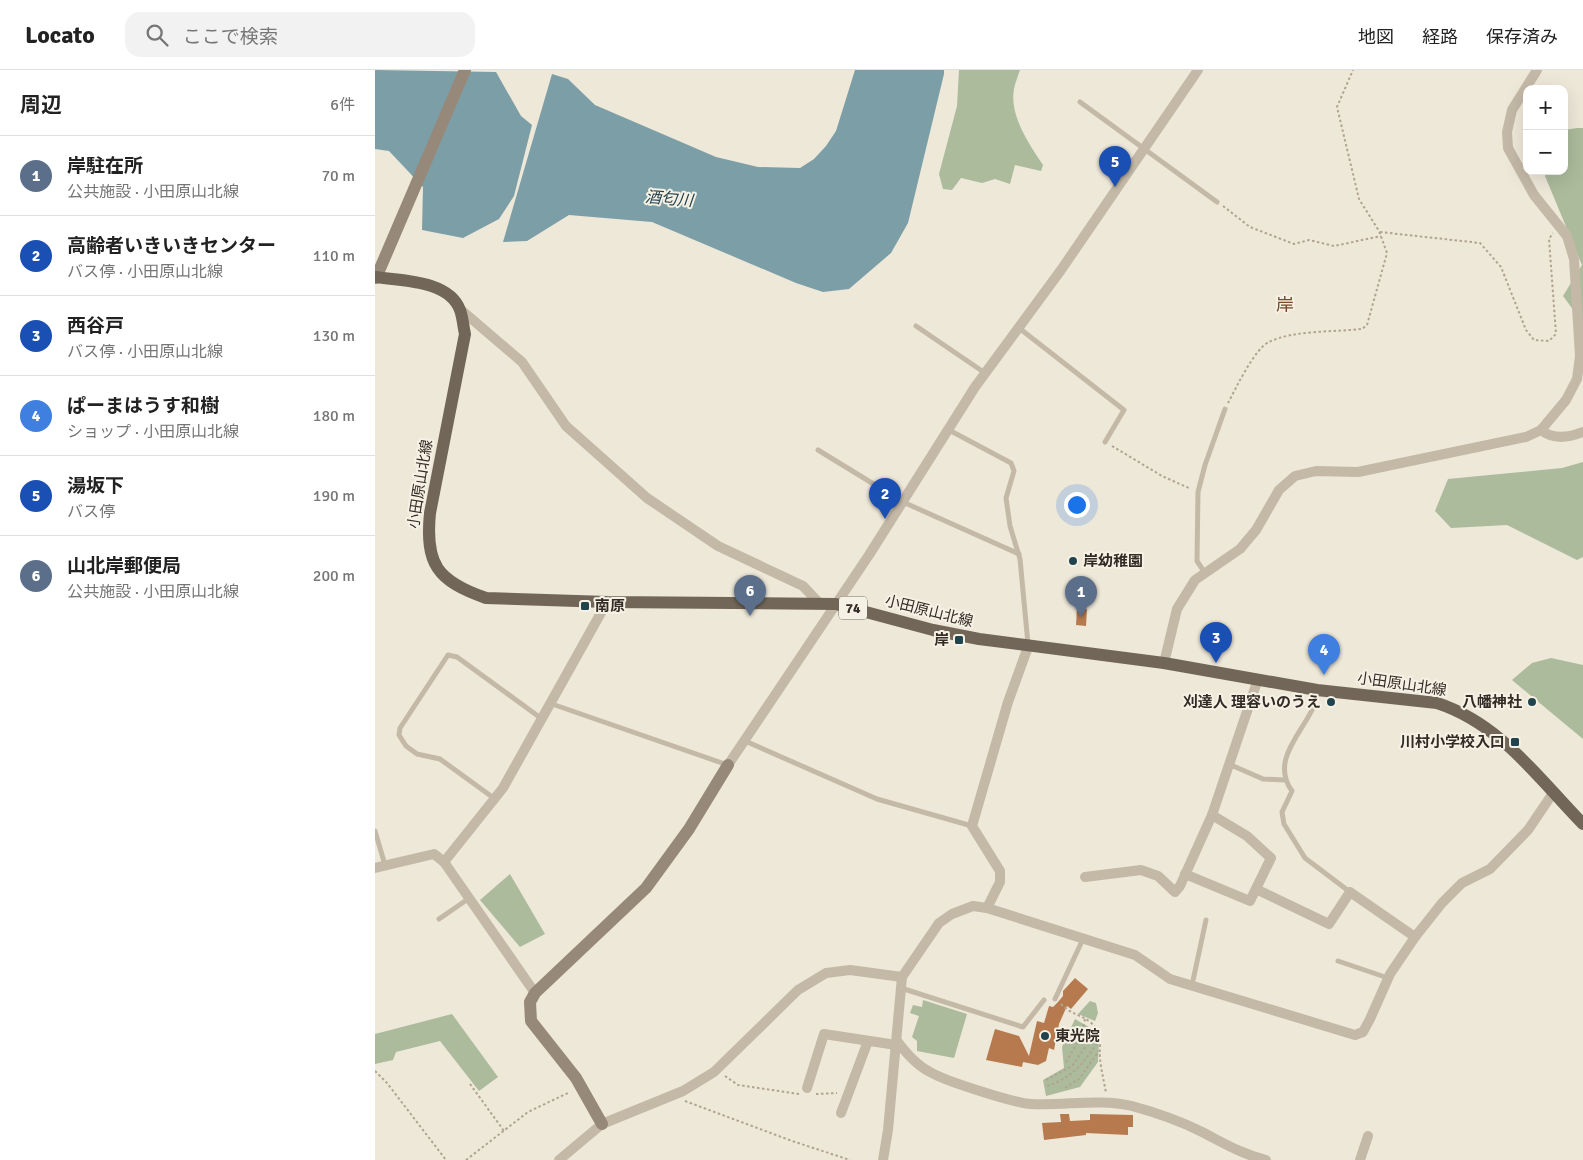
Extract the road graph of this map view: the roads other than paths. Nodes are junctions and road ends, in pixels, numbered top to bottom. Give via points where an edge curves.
1 (465, 70) edge
2 (1198, 70) edge
3 (1537, 70) edge
4 (1080, 102) dead end
5 (1144, 148) junction
6 (1217, 202) road end
7 (375, 278) edge
8 (460, 309) junction
9 (916, 326) dead end
10 (1019, 328) junction
11 (985, 374) junction
12 (1225, 409) road end
13 (949, 430) junction
14 (1541, 430) junction
15 (1583, 432) edge
16 (1105, 442) road end
17 (818, 450) dead end
18 (903, 502) junction
19 (1019, 554) junction
20 (1205, 574) junction
21 (607, 602) junction
22 (819, 603) junction
23 (836, 604) junction
24 (1028, 647) junction
25 (1164, 663) junction
26 (1258, 679) junction
27 (1317, 690) junction
28 (552, 704) junction
29 (543, 719) junction
30 (745, 740) junction
31 (728, 765) junction
32 (1231, 765) junction
33 (1284, 780) junction
34 (1553, 793) junction
35 (495, 798) junction
36 (1212, 815) junction
37 (1583, 824) edge
38 (972, 826) junction
39 (375, 831) edge
40 (444, 862) junction
41 (380, 867) edge
42 (1185, 874) junction
43 (1085, 877) dead end
44 (1256, 889) junction
45 (1350, 892) junction
46 (468, 900) junction
47 (987, 908) junction
48 (439, 919) dead end
49 (1207, 920) dead end
50 (1415, 937) junction
51 (1083, 938) junction
52 (1338, 961) dead end
53 (902, 977) junction
54 (1388, 978) junction
55 (1191, 986) junction
56 (901, 988) junction
57 (535, 993) junction
58 (1044, 1000) dead end
59 (1056, 1000) road end
60 (868, 1041) junction
61 (896, 1043) junction
62 (810, 1092) road end
63 (841, 1113) dead end
64 (602, 1124) junction
65 (1368, 1136) dead end
66 (559, 1160) edge
67 (883, 1160) edge
68 (1265, 1160) edge
69 (1360, 1160) edge

1 - 7 street
2 - 5 street
3 - 14 street via 1513,110 1507,148 1533,195 1567,236 1573,259 1580,356 1572,390
4 - 5 lane
5 - 6 lane
5 - 10 street
7 - 8 main road via 434,287 449,295
8 - 21 main road, 小田原山北線 / 74 via 465,334 428,528 429,551 437,568 449,581 486,598
8 - 22 street via 522,362 565,426 647,498 718,546 803,586
9 - 11 lane
10 - 11 street
10 - 16 lane via 1124,410
11 - 13 street
12 - 20 lane via 1198,492 1197,561
13 - 18 street
13 - 19 lane via 1011,463 1014,471 1006,498
14 - 15 street via 1547,435 1565,438
14 - 20 street via 1517,440 1358,472 1316,471 1295,476 1279,490 1256,530 1240,549
17 - 18 lane
18 - 19 lane
18 - 23 street
19 - 24 lane
20 - 25 street via 1195,580 1177,609
21 - 22 main road, 小田原山北線 / 74
21 - 28 street
22 - 23 main road, 小田原山北線 / 74
23 - 24 main road, 小田原山北線 / 74 via 933,630
23 - 30 street
24 - 25 main road, 小田原山北線 / 74
24 - 38 street via 1008,702
25 - 26 main road, 小田原山北線 / 74
26 - 27 main road, 小田原山北線 / 74
26 - 32 street
27 - 33 lane via 1313,709 1292,742 1284,764
27 - 34 main road, 小田原山北線 / 74 via 1417,700 1455,709 1498,736 1520,755
28 - 29 street
28 - 31 lane
29 - 35 street
29 - 35 lane via 457,657 448,655 399,728 399,735 406,746 417,754 440,759
30 - 31 street
30 - 38 lane via 877,799
31 - 57 street via 689,829 646,888
32 - 33 lane via 1263,779
32 - 36 street
33 - 45 lane via 1292,791 1282,812 1284,824 1305,858
34 - 37 main road, 小田原山北線 / 74
34 - 50 street via 1528,830 1490,869 1462,883
35 - 40 street
36 - 42 street
36 - 44 street via 1247,836 1271,858
38 - 47 street via 1000,871 1000,882
39 - 41 lane
40 - 41 street via 434,854
40 - 46 street
42 - 43 street via 1175,892 1158,876 1141,870
42 - 44 street via 1250,901
44 - 45 street via 1329,924
45 - 50 street
46 - 48 lane
46 - 57 street
47 - 51 street
47 - 53 street via 973,906 939,923
49 - 55 lane
50 - 54 street
51 - 55 street via 1135,955 1170,979
51 - 59 lane
52 - 54 lane
53 - 56 street
53 - 64 street via 850,970 826,973 798,990 715,1071 671,1096
54 - 55 street via 1363,1032 1355,1035
56 - 58 lane via 1023,1026
56 - 61 street
57 - 64 street via 530,1002 531,1021 582,1087
60 - 61 street
60 - 62 street via 824,1034
60 - 63 street
61 - 67 street
61 - 68 street via 929,1072 1028,1104 1097,1101 1133,1106 1197,1130 1237,1152
64 - 66 street
65 - 69 street

